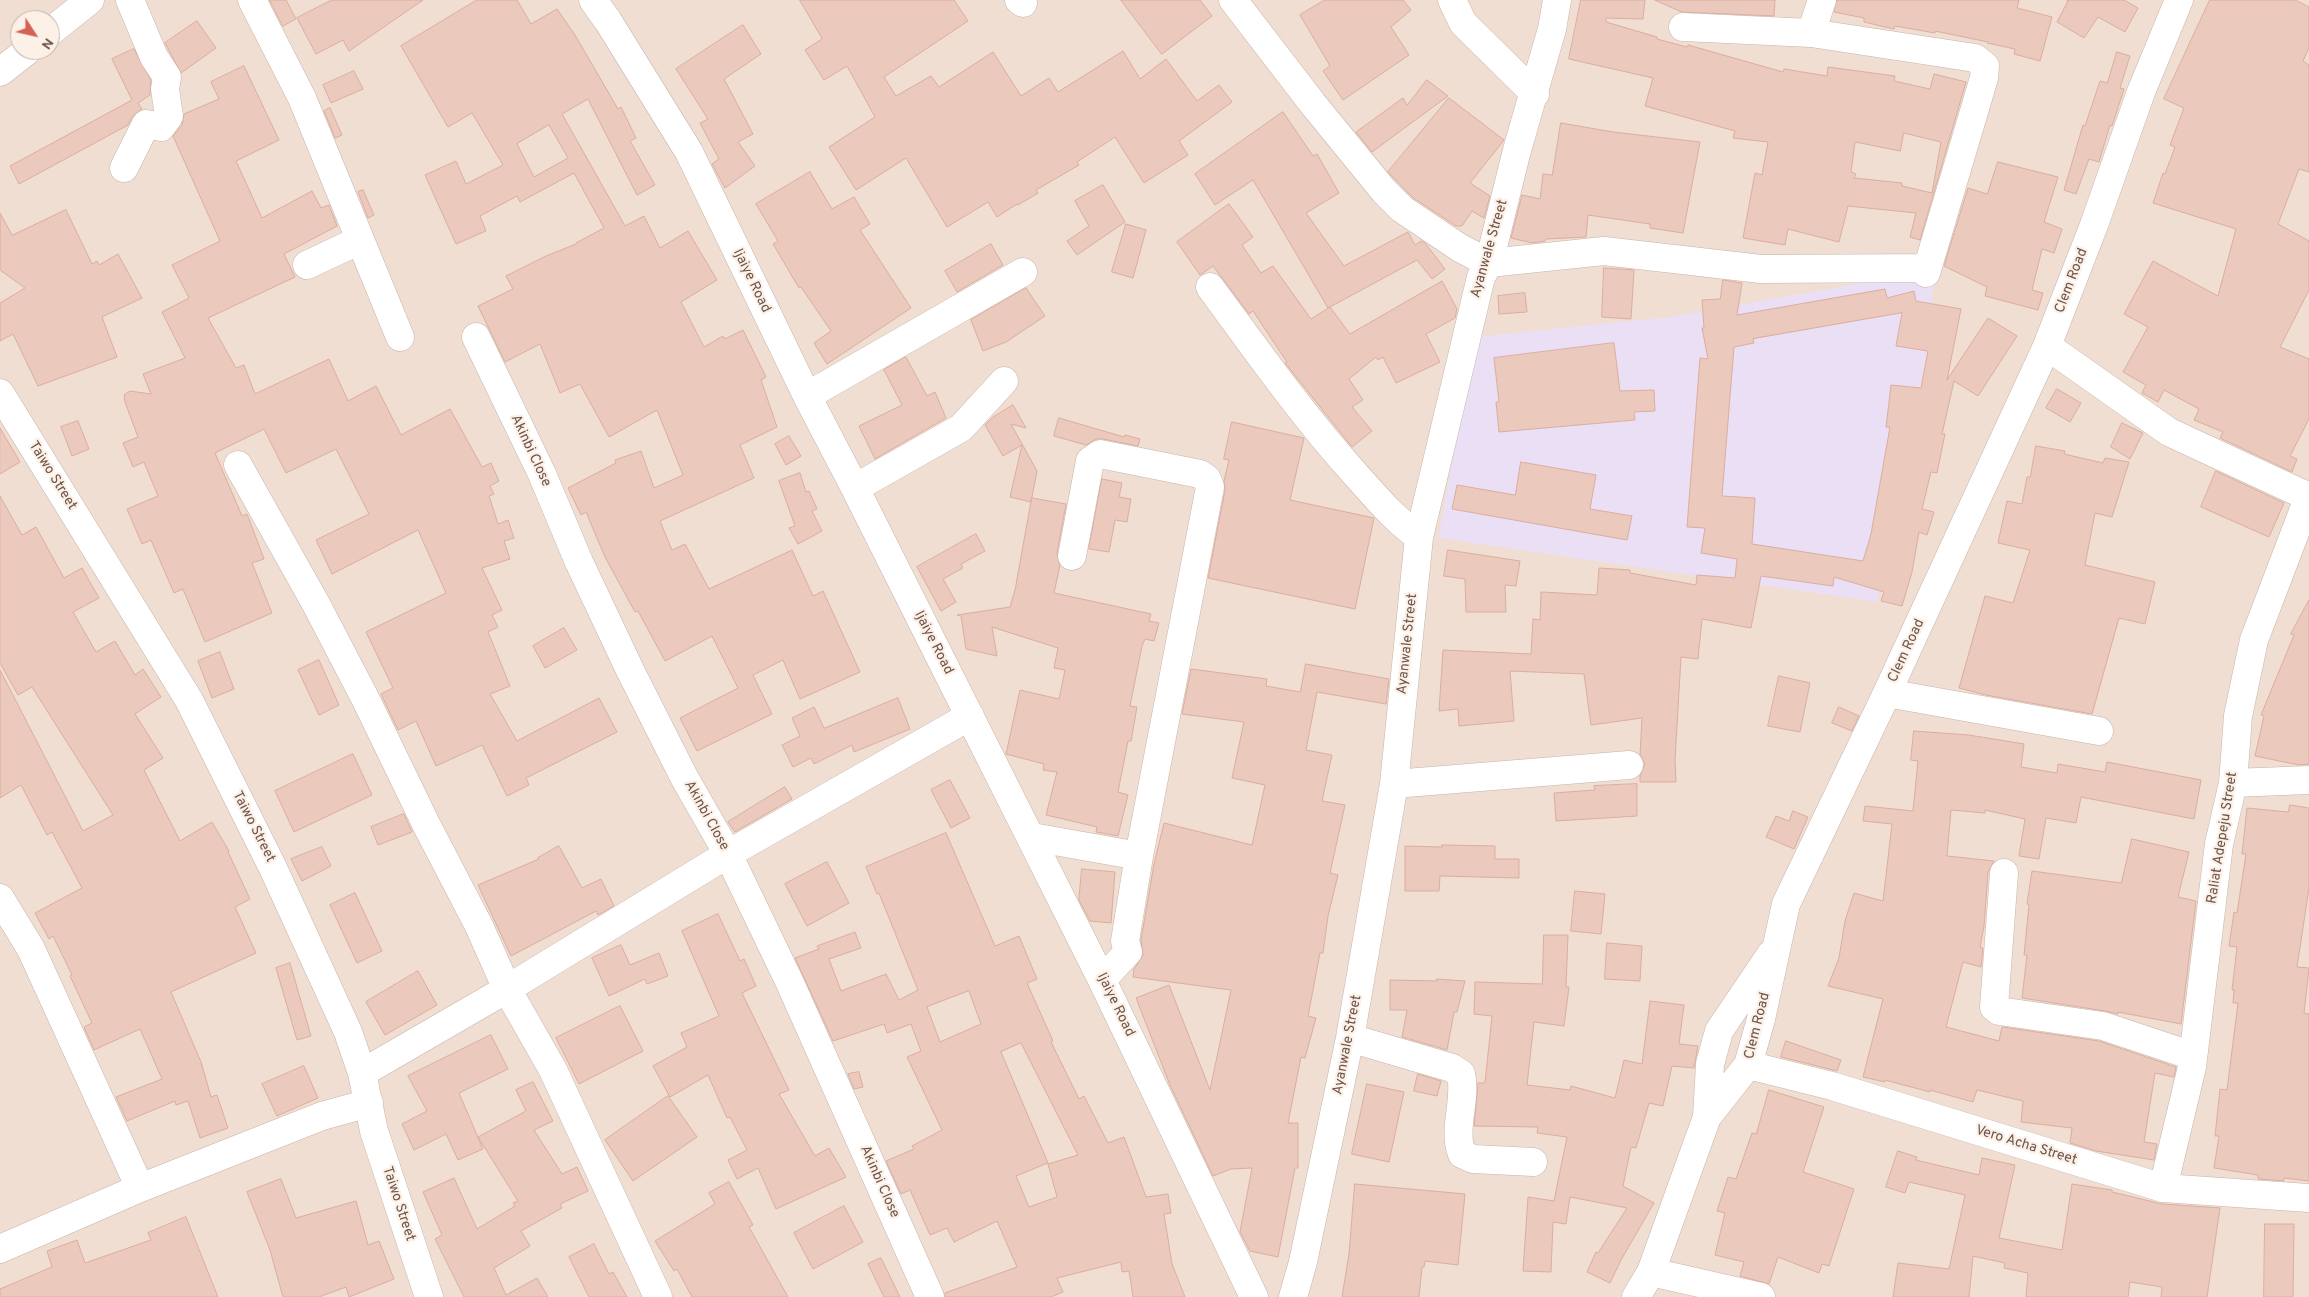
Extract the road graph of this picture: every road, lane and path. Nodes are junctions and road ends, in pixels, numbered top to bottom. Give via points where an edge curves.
1 (90, 0) edge
2 (130, 0) edge
3 (252, 0) edge
4 (592, 0) edge
5 (1233, 0) edge
6 (1452, 0) edge
7 (1557, 0) edge
8 (1822, 0) edge
9 (2179, 0) edge
10 (60, 24) edge
11 (1684, 27) dead end
12 (1811, 34) junction
13 (15, 60) edge
14 (0, 72) edge
15 (1535, 94) junction
16 (124, 168) dead end
17 (360, 240) junction
18 (1489, 263) junction
19 (307, 264) dead end
20 (1023, 272) dead end
21 (1210, 288) dead end
22 (400, 336) dead end
23 (476, 337) dead end
24 (2047, 346) junction
25 (1004, 381) dead end
26 (0, 393) edge
27 (806, 396) junction
28 (238, 465) dead end
29 (855, 488) junction
30 (2309, 496) edge
31 (1418, 536) junction
32 (1072, 556) dead end
33 (1887, 693) junction
34 (970, 716) junction
35 (2099, 731) dead end
36 (1629, 765) dead end
37 (2309, 780) edge
38 (2233, 783) junction
39 (1394, 784) junction
40 (1032, 837) junction
41 (728, 854) junction
42 (1139, 856) junction
43 (2004, 873) dead end
44 (0, 898) edge
45 (1778, 945) junction
46 (1102, 980) junction
47 (507, 989) junction
48 (1350, 1038) junction
49 (2193, 1056) junction
50 (1748, 1065) junction
51 (362, 1073) junction
52 (369, 1103) junction
53 (1707, 1116) junction
54 (1533, 1162) dead end
55 (140, 1188) junction
56 (2163, 1188) junction
57 (2309, 1198) edge
58 (0, 1249) edge
59 (1652, 1272) junction
60 (429, 1297) edge
61 (658, 1297) edge
62 (930, 1297) edge
63 (1254, 1297) edge
64 (1293, 1297) edge
65 (1636, 1297) edge
66 (1761, 1297) edge

1 - 10 street
2 - 16 street via 154,57 167,77 165,90 169,116 161,127 146,124
3 - 17 street via 302,98
4 - 27 street, Ijaiye Road via 689,152
5 - 18 street via 1312,104 1402,209 1460,248
6 - 15 street via 1463,23
7 - 15 street, Ayanwale Street
8 - 12 street
9 - 24 street, Clem Road via 2141,92
11 - 12 street
12 - 18 street via 1975,58 1985,66 1926,272 1927,268 1761,269 1604,251
13 - 14 street
15 - 18 street, Ayanwale Street via 1517,150
17 - 19 street
17 - 22 street
18 - 31 street, Ayanwale Street via 1481,278
20 - 27 street
21 - 31 street via 1290,396 1344,462 1399,523
23 - 41 street, Akinbi Close via 630,670 684,777
24 - 30 street via 2169,432
24 - 33 street, Clem Road
25 - 29 street via 961,428
26 - 51 street, Taiwo Street via 189,700 273,868 348,1032
27 - 29 street, Ijaiye Road
28 - 47 street via 366,700
29 - 34 street, Ijaiye Road
30 - 38 street, Raliat Adepeju Street via 2254,640 2238,716
31 - 39 street, Ayanwale Street
32 - 42 street via 1090,461 1100,454 1200,474 1208,479 1210,487
33 - 35 street
33 - 45 street, Clem Road via 1786,904
34 - 40 street, Ijaiye Road
34 - 41 street
36 - 39 street
37 - 38 street
38 - 49 street, Raliat Adepeju Street via 2219,844
39 - 48 street, Ayanwale Street
40 - 42 street
40 - 46 street, Ijaiye Road
41 - 47 street
41 - 62 street, Akinbi Close via 790,983
42 - 46 street via 1125,941 1128,952
43 - 49 street via 1994,1007 1999,1011 2103,1026
44 - 55 street via 31,949
45 - 50 street, Clem Road
45 - 53 street via 1719,1031 1710,1064
46 - 63 street, Ijaiye Road
47 - 51 street
47 - 61 street via 553,1070
48 - 54 street via 1452,1068 1461,1074 1464,1086 1458,1144 1462,1154 1473,1159
48 - 64 street, Ayanwale Street
49 - 56 street, Raliat Adepeju Street
50 - 53 street, Clem Road
50 - 56 street, Vero Acha Street via 1832,1086
51 - 52 street, Taiwo Street
52 - 55 street via 322,1116
52 - 60 street, Taiwo Street via 374,1132
53 - 59 street, Clem Road
55 - 58 street
56 - 57 street, Vero Acha Street
59 - 65 street, Clem Road
59 - 66 street

